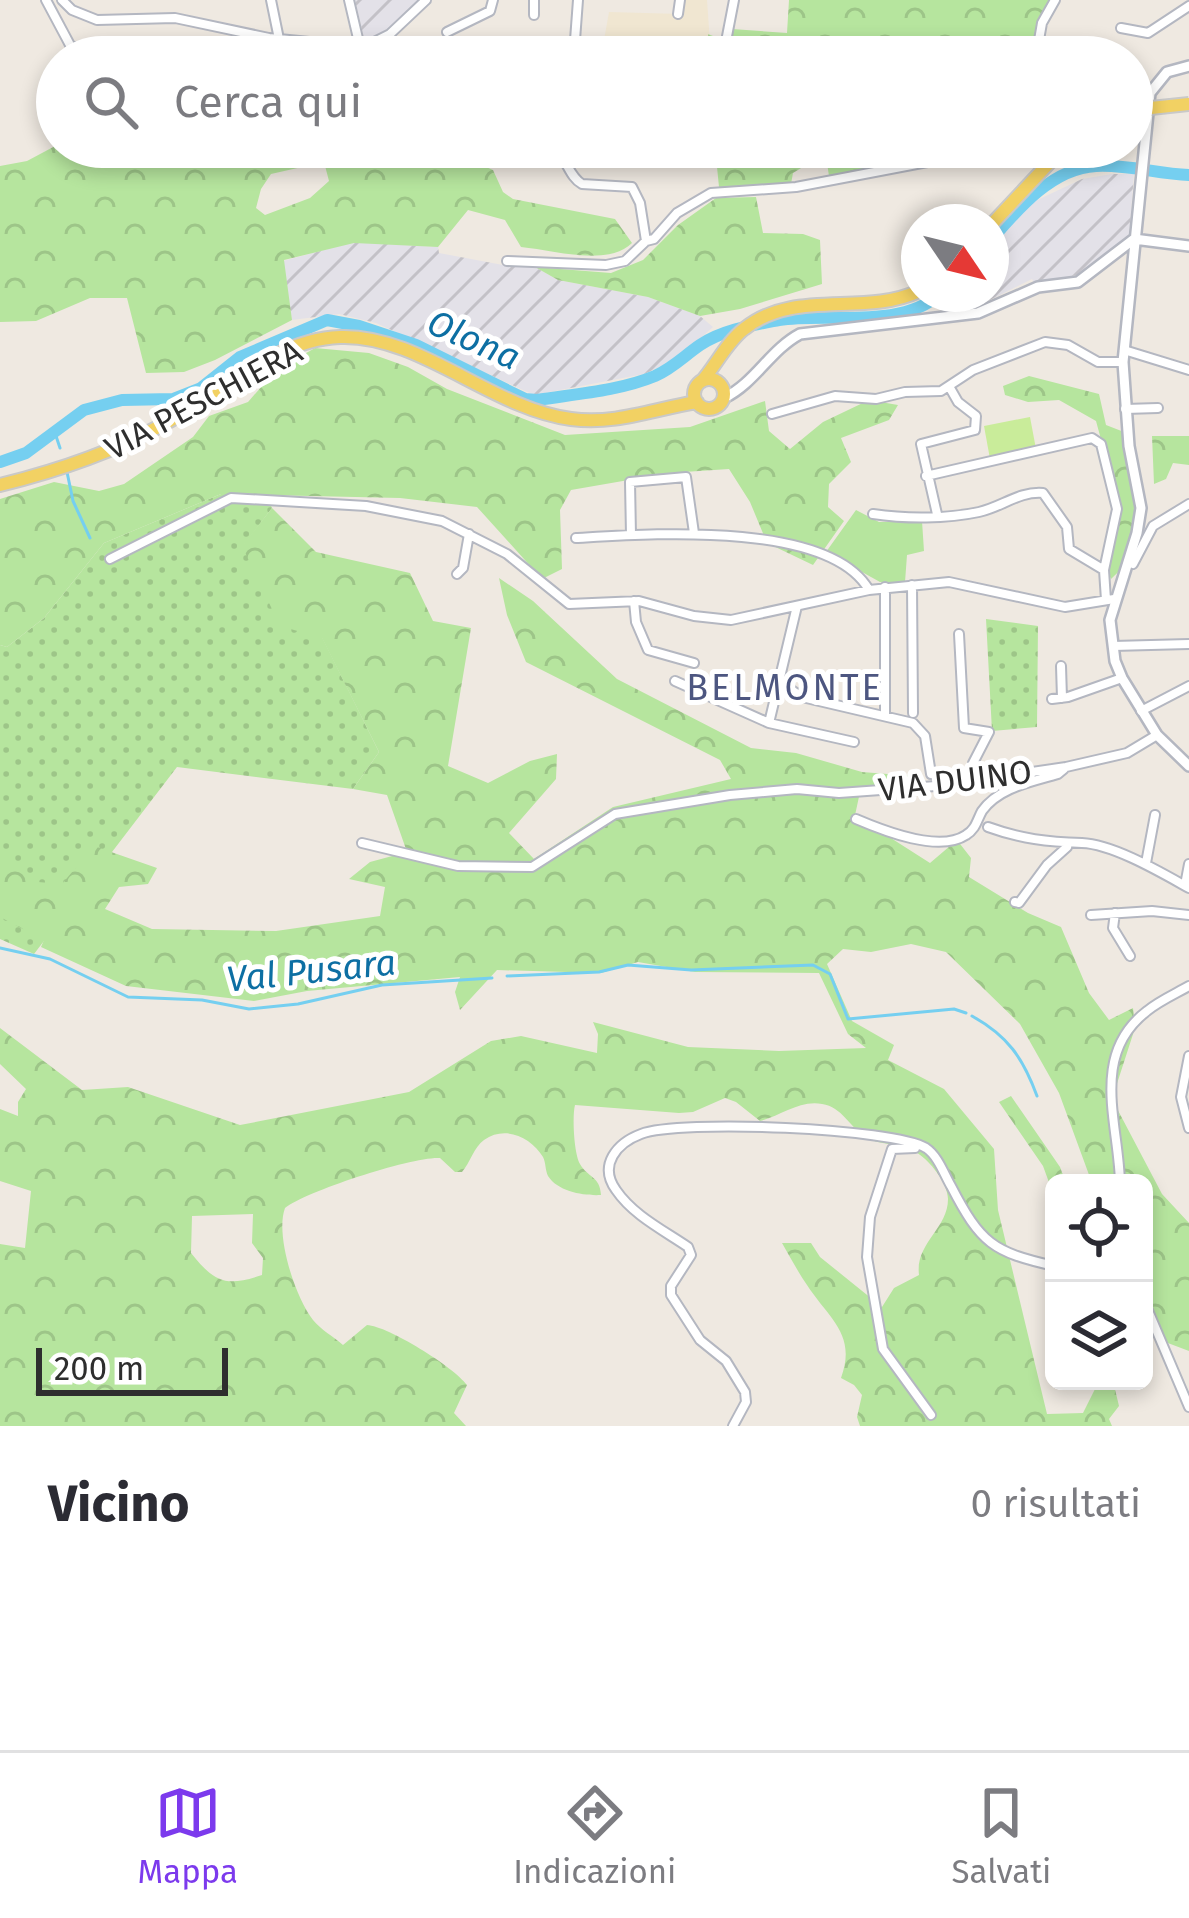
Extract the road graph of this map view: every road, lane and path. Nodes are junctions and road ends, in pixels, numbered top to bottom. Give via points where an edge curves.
1 (46, 0) edge
2 (62, 0) edge
3 (271, 0) edge
4 (349, 0) edge
5 (426, 0) edge
6 (493, 0) edge
7 (534, 0) edge
8 (578, 0) edge
9 (680, 0) edge
10 (734, 0) edge
11 (1055, 0) edge
12 (1189, 6) edge
13 (678, 14) dead end
14 (534, 15) dead end
15 (1121, 28) dead end
16 (447, 32) dead end
17 (65, 36) edge
18 (264, 36) edge
19 (278, 36) edge
20 (358, 36) edge
21 (386, 36) edge
22 (575, 36) edge
23 (727, 36) edge
24 (1040, 36) edge
25 (1189, 66) edge
26 (1153, 89) edge
27 (1189, 104) edge
28 (1153, 108) edge
29 (570, 168) edge
30 (896, 168) edge
31 (1044, 168) edge
32 (1141, 168) edge
33 (1009, 206) edge
34 (1134, 239) junction
35 (646, 241) junction
36 (1189, 246) edge
37 (507, 261) dead end
38 (901, 297) edge
39 (1124, 356) junction
40 (718, 361) junction
41 (1189, 370) edge
42 (950, 388) junction
43 (725, 391) junction
44 (698, 392) junction
45 (1158, 408) dead end
46 (1125, 409) junction
47 (772, 414) dead end
48 (926, 476) junction
49 (0, 485) edge
50 (1189, 504) edge
51 (873, 514) dead end
52 (937, 514) junction
53 (694, 532) junction
54 (469, 534) junction
55 (631, 535) junction
56 (576, 538) dead end
57 (110, 559) dead end
58 (1130, 563) junction
59 (1104, 570) junction
60 (1141, 573) dead end
61 (457, 574) dead end
62 (912, 585) junction
63 (885, 587) junction
64 (869, 590) junction
65 (1110, 600) junction
66 (634, 601) junction
67 (797, 606) junction
68 (959, 634) dead end
69 (1189, 644) edge
70 (1113, 646) junction
71 (1137, 646) junction
72 (1115, 661) junction
73 (694, 663) dead end
74 (1061, 666) dead end
75 (1122, 678) junction
76 (675, 681) dead end
77 (778, 681) junction
78 (1189, 686) edge
79 (1141, 711) junction
80 (913, 713) dead end
81 (885, 716) junction
82 (769, 723) junction
83 (1157, 735) junction
84 (854, 742) dead end
85 (1135, 749) junction
86 (1108, 761) dead end
87 (1189, 766) edge
88 (1066, 767) junction
89 (975, 777) junction
90 (1155, 815) dead end
91 (856, 819) dead end
92 (988, 827) dead end
93 (362, 843) dead end
94 (1068, 846) junction
95 (1146, 863) junction
96 (1189, 864) edge
97 (1187, 886) edge
98 (1015, 902) dead end
99 (1115, 913) junction
100 (1091, 915) dead end
101 (1189, 915) edge
102 (1130, 956) dead end
103 (1189, 986) edge
104 (1189, 1056) edge
105 (1189, 1128) edge
106 (926, 1149) junction
107 (1120, 1174) edge
108 (1045, 1264) edge
109 (1153, 1322) edge
110 (1189, 1407) edge
111 (931, 1415) dead end
112 (733, 1426) edge

1 - 17 street
2 - 18 street via 98,20 175,18
3 - 19 street
4 - 20 street
5 - 21 street
6 - 16 street via 490,11
7 - 14 street
8 - 22 street
9 - 13 street
10 - 23 street
11 - 24 street
12 - 15 street via 1148,33
25 - 26 street via 1167,72
27 - 28 main road, bridge
29 - 35 street via 582,184 636,191
30 - 35 street via 711,193
31 - 33 main road
32 - 34 street
34 - 36 street
34 - 39 street
34 - 43 street via 1078,282 1038,287 978,314 808,331 751,381
35 - 37 street via 625,261 606,265
38 - 40 main road, VIA PESCHIERA via 765,316
39 - 41 street
39 - 42 street via 1098,362 1045,342 973,370
39 - 46 street
40 - 43 main road
40 - 44 main road, VIA PESCHIERA
42 - 47 street via 835,396
42 - 48 street via 976,416 975,430 921,444
43 - 44 main road
43 - 44 main road via 712,409
44 - 49 main road, VIA PESCHIERA via 681,405 617,420 566,419 403,350 341,337 313,340 109,451
45 - 46 street
46 - 58 street via 1141,508
48 - 52 street
48 - 59 street via 1092,438 1101,444 1117,509
50 - 58 street via 1154,526
51 - 52 street
52 - 59 street via 976,513 1043,493 1067,527 1070,549
53 - 55 street
53 - 55 street via 686,477 630,482
53 - 64 street via 768,538 833,558
54 - 57 street via 366,506 231,498
54 - 61 street
54 - 66 street via 569,604
55 - 56 street
58 - 60 street
58 - 65 street
59 - 65 street
62 - 63 street
62 - 65 street via 949,582 1065,607
62 - 80 street
63 - 64 street
63 - 81 street
64 - 67 street
65 - 70 street
66 - 67 street via 716,620
66 - 73 street via 648,650
67 - 77 street
68 - 89 street via 964,728 988,733
69 - 71 street
70 - 71 street
70 - 72 street
71 - 72 street
72 - 75 street
74 - 75 street via 1057,699
75 - 79 street
76 - 82 street
77 - 81 street via 802,698
77 - 82 street
78 - 79 street
79 - 83 street
81 - 89 street via 918,726 931,774
82 - 84 street
83 - 85 street, VIA DUINO
83 - 87 street
85 - 86 street
85 - 88 street, VIA DUINO
88 - 89 street, VIA DUINO
88 - 91 street via 1010,789 965,836 944,843
89 - 93 street, VIA DUINO via 702,798 615,814 532,867 458,866
90 - 95 street
92 - 94 street
94 - 95 street
94 - 98 street
95 - 97 street
96 - 97 street
99 - 100 street
99 - 101 street
99 - 102 street via 1113,928
103 - 107 street via 1143,1012 1112,1064
104 - 105 street via 1180,1096
106 - 108 street via 993,1246
106 - 111 street via 892,1149 870,1216 867,1257 883,1349
106 - 112 street via 843,1132 703,1127 650,1131 611,1157 608,1174 618,1193 688,1247 671,1294 746,1392
109 - 110 street

